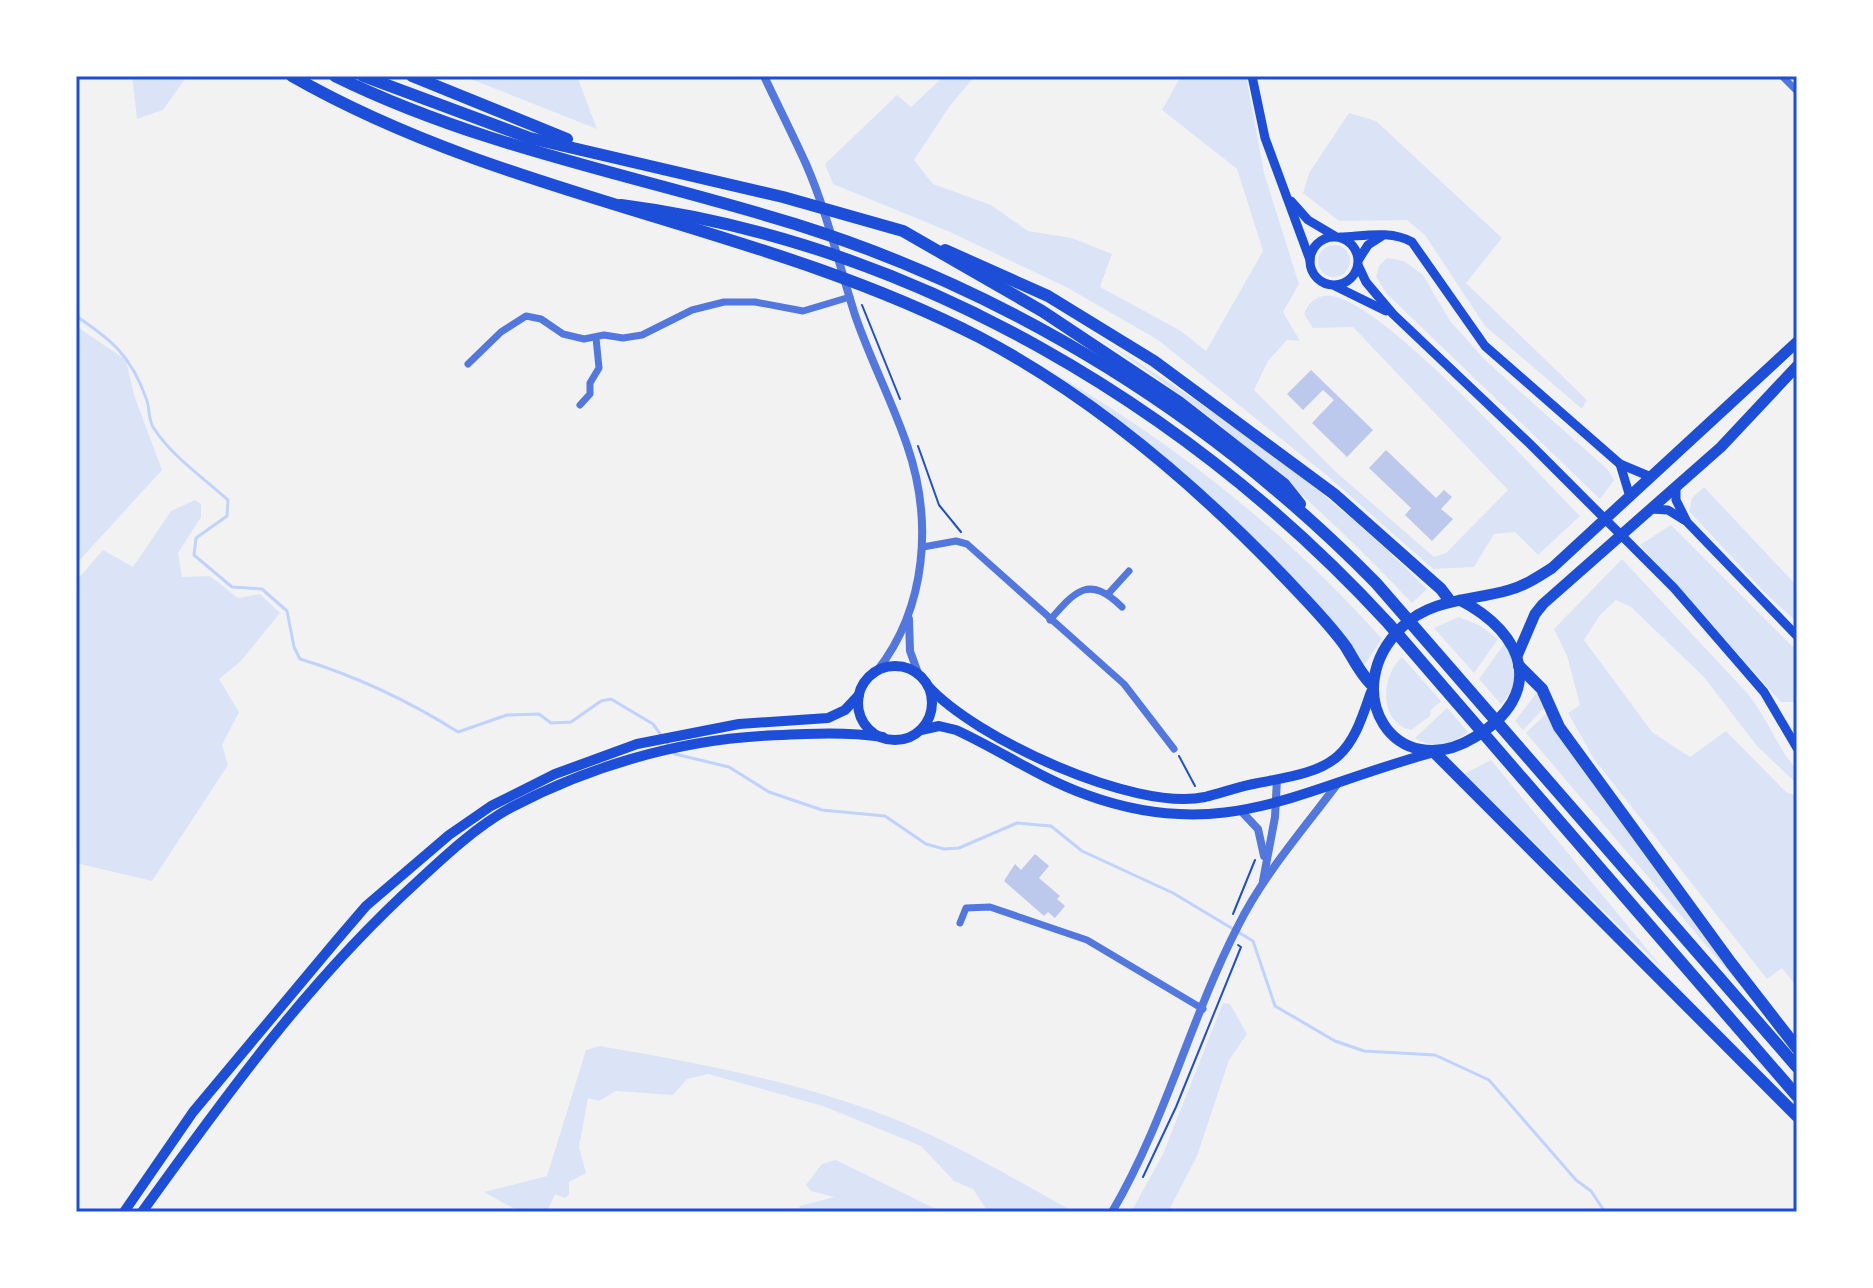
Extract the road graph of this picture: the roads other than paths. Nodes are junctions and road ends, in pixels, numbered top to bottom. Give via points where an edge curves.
1 (292, 76) edge
2 (335, 76) edge
3 (363, 76) edge
4 (412, 76) edge
5 (764, 76) edge
6 (1252, 76) edge
7 (1782, 76) edge
8 (1797, 91) edge
9 (611, 156) junction
10 (1286, 195) junction
11 (621, 205) junction
12 (1385, 234) junction
13 (1338, 237) junction
14 (927, 243) junction
15 (1310, 260) junction
16 (1358, 263) junction
17 (1331, 285) junction
18 (850, 297) junction
19 (1393, 314) junction
20 (596, 338) junction
21 (1797, 342) edge
22 (468, 364) dead end
23 (1797, 366) edge
24 (580, 405) dead end
25 (1620, 464) junction
26 (1651, 477) junction
27 (1676, 486) junction
28 (1630, 497) junction
29 (1651, 509) junction
30 (1687, 522) junction
31 (1317, 525) junction
32 (923, 547) junction
33 (1129, 571) dead end
34 (1108, 594) junction
35 (1455, 600) junction
36 (1122, 607) dead end
37 (909, 619) junction
38 (1050, 620) junction
39 (1797, 636) edge
40 (1518, 661) junction
41 (877, 671) junction
42 (918, 673) junction
43 (928, 686) junction
44 (1371, 688) junction
45 (859, 695) junction
46 (1783, 726) junction
47 (921, 730) junction
48 (883, 737) junction
49 (1797, 740) edge
50 (1797, 748) edge
51 (1174, 749) road end
52 (1432, 752) junction
53 (1277, 779) junction
54 (1338, 782) junction
55 (1276, 804) junction
56 (1241, 811) junction
57 (1265, 873) junction
58 (1262, 885) junction
59 (960, 923) dead end
60 (1203, 1009) junction
61 (1797, 1048) edge
62 (1797, 1067) edge
63 (1797, 1096) edge
64 (1797, 1116) edge
65 (124, 1212) edge
66 (142, 1212) edge
67 (1112, 1212) edge

1 - 11 highway via 446,150
2 - 31 highway via 512,147 792,223 944,279 1130,381 1236,457
3 - 9 highway via 530,138
4 - 9 highway
5 - 18 street via 807,166
6 - 10 main road via 1265,138
7 - 8 street
9 - 14 highway via 854,216
10 - 13 main road via 1308,220
10 - 15 main road
11 - 44 highway via 885,293 1021,361 1146,451 1276,568 1337,636
11 - 63 highway via 711,220 879,272 1038,347 1163,425 1237,479 1388,623
12 - 13 main road
12 - 16 main road via 1367,246
12 - 25 main road via 1412,242 1485,346
13 - 15 main road via 1316,245
13 - 16 main road via 1355,248
14 - 31 highway via 1179,402 1284,484
14 - 35 highway via 1048,296 1154,361 1334,494
15 - 17 main road via 1316,277
16 - 17 main road via 1349,280
16 - 19 main road via 1366,282
17 - 19 main road
18 - 20 street via 803,311 724,302 692,310 642,335
18 - 32 street via 913,464
19 - 46 main road via 1674,588 1764,692
20 - 22 street via 563,334 526,316
20 - 24 street via 599,368
21 - 26 highway
23 - 27 highway
25 - 26 main road
25 - 28 main road
26 - 28 highway
27 - 29 highway
27 - 30 main road via 1676,500
28 - 35 highway via 1535,579
29 - 30 main road via 1668,510
29 - 40 highway via 1535,614
30 - 39 main road
31 - 62 highway via 1401,610
32 - 37 street
32 - 38 street via 967,544
33 - 34 street
34 - 36 street
34 - 38 street via 1095,589 1079,592
35 - 40 highway via 1498,626
35 - 44 highway via 1426,610 1402,627 1377,659
37 - 41 street
37 - 42 street via 910,651
38 - 51 street via 1124,684
40 - 52 highway via 1519,691 1503,716 1471,740
40 - 61 highway via 1542,689 1559,727
41 - 42 main road via 898,666
41 - 45 main road
42 - 43 main road
43 - 47 main road via 932,709
43 - 53 main road via 955,710 1019,747 1096,782 1141,793 1196,797
44 - 52 highway via 1390,731 1409,746
44 - 53 main road via 1351,742 1337,757
45 - 48 main road via 866,725
45 - 65 main road via 828,718 688,731 643,743 555,774 491,806 449,835 366,906 193,1112
46 - 49 main road
46 - 50 main road
47 - 48 main road via 907,738
47 - 56 main road via 956,730 1064,786 1112,803 1169,813
48 - 66 main road via 811,733 706,741 614,765 512,807 427,872 380,916 244,1070
52 - 54 main road
52 - 64 highway
53 - 55 street
54 - 55 main road
54 - 58 street
55 - 56 main road
55 - 57 street
56 - 57 street via 1260,835
57 - 58 street
58 - 60 street via 1235,922
59 - 60 street via 966,908 990,907 1087,940
60 - 67 street via 1164,1109

